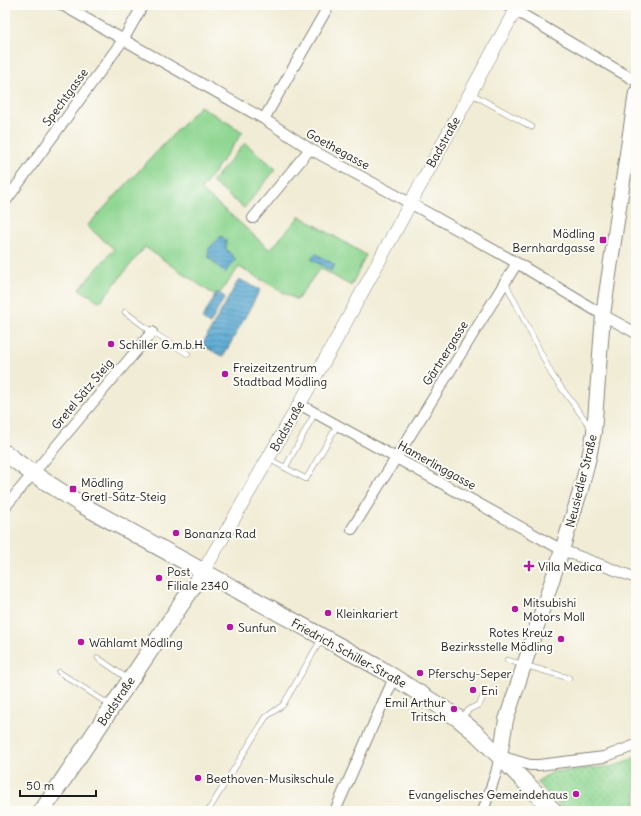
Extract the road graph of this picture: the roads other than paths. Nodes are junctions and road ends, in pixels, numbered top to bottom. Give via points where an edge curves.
1 (62, 5) edge
2 (143, 5) edge
3 (329, 5) edge
4 (513, 7) edge
5 (123, 40) junction
6 (636, 82) edge
7 (470, 93) junction
8 (636, 93) edge
9 (264, 119) junction
10 (532, 127) dead end
11 (310, 149) junction
12 (5, 202) edge
13 (410, 202) junction
14 (253, 218) dead end
15 (517, 263) junction
16 (505, 282) junction
17 (125, 312) dead end
18 (603, 315) junction
19 (152, 332) junction
20 (636, 334) edge
21 (188, 354) dead end
22 (299, 404) junction
23 (316, 413) junction
24 (337, 426) junction
25 (594, 432) junction
26 (5, 453) edge
27 (395, 457) junction
28 (268, 458) junction
29 (285, 468) junction
30 (32, 473) junction
31 (5, 507) edge
32 (352, 529) dead end
33 (562, 550) junction
34 (203, 572) junction
35 (636, 578) edge
36 (322, 638) junction
37 (98, 658) dead end
38 (506, 660) dead end
39 (524, 665) junction
40 (59, 672) dead end
41 (394, 678) junction
42 (569, 678) dead end
43 (131, 680) junction
44 (486, 688) dead end
45 (112, 707) junction
46 (464, 714) junction
47 (636, 745) edge
48 (500, 756) junction
49 (42, 811) edge
50 (208, 811) edge
51 (335, 811) edge
52 (483, 811) edge
53 (554, 811) edge

1 - 5 street, Goethegasse
2 - 5 street, Spechtgasse
3 - 9 street
4 - 6 street
4 - 7 street, Badstraße
5 - 9 street, Goethegasse
5 - 12 street, Spechtgasse
7 - 10 lane
7 - 13 street, Badstraße
8 - 18 main road, Neusiedler Straße
9 - 11 street, Goethegasse
11 - 13 street, Goethegasse
11 - 14 street
13 - 15 street, Goethegasse
13 - 22 street, Badstraße
15 - 16 street, Gärtnergasse
15 - 18 street, Goethegasse
16 - 25 lane via 552,375
16 - 27 street, Gärtnergasse
17 - 19 lane
18 - 20 street, Goethegasse
18 - 25 main road, Neusiedler Straße
19 - 21 lane
19 - 30 street, Gretel Sätz Steig
22 - 23 street, Hamerlinggasse
22 - 28 street, Badstraße
23 - 24 street, Hamerlinggasse
23 - 29 lane
24 - 27 street, Hamerlinggasse
24 - 29 lane via 306,479
25 - 33 main road, Neusiedler Straße via 581,489
26 - 30 main road, Friedrich Schiller-Straße
27 - 32 street, Gärtnergasse
27 - 33 street, Hamerlinggasse
28 - 29 lane
28 - 34 street, Badstraße
30 - 31 street, Gretel Sätz Steig
30 - 34 main road, Friedrich Schiller-Straße via 119,526
33 - 35 street, Hamerlinggasse
33 - 39 main road, Neusiedler Straße
34 - 36 main road, Friedrich Schiller-Straße
34 - 43 main road, Badstraße
36 - 41 main road, Friedrich Schiller-Straße
36 - 50 lane via 283,705 266,717
37 - 43 lane
38 - 39 lane
39 - 42 lane
39 - 48 main road, Neusiedler Straße via 506,720
40 - 45 lane
41 - 46 main road, Friedrich Schiller-Straße
41 - 51 street
43 - 45 main road, Badstraße
44 - 46 lane via 480,704
45 - 49 main road, Badstraße
46 - 48 main road, Friedrich Schiller-Straße via 477,734
47 - 48 street via 604,757 539,765 530,765
48 - 52 street, Neusiedler Straße
48 - 53 main road, Friedrich Schiller-Straße

